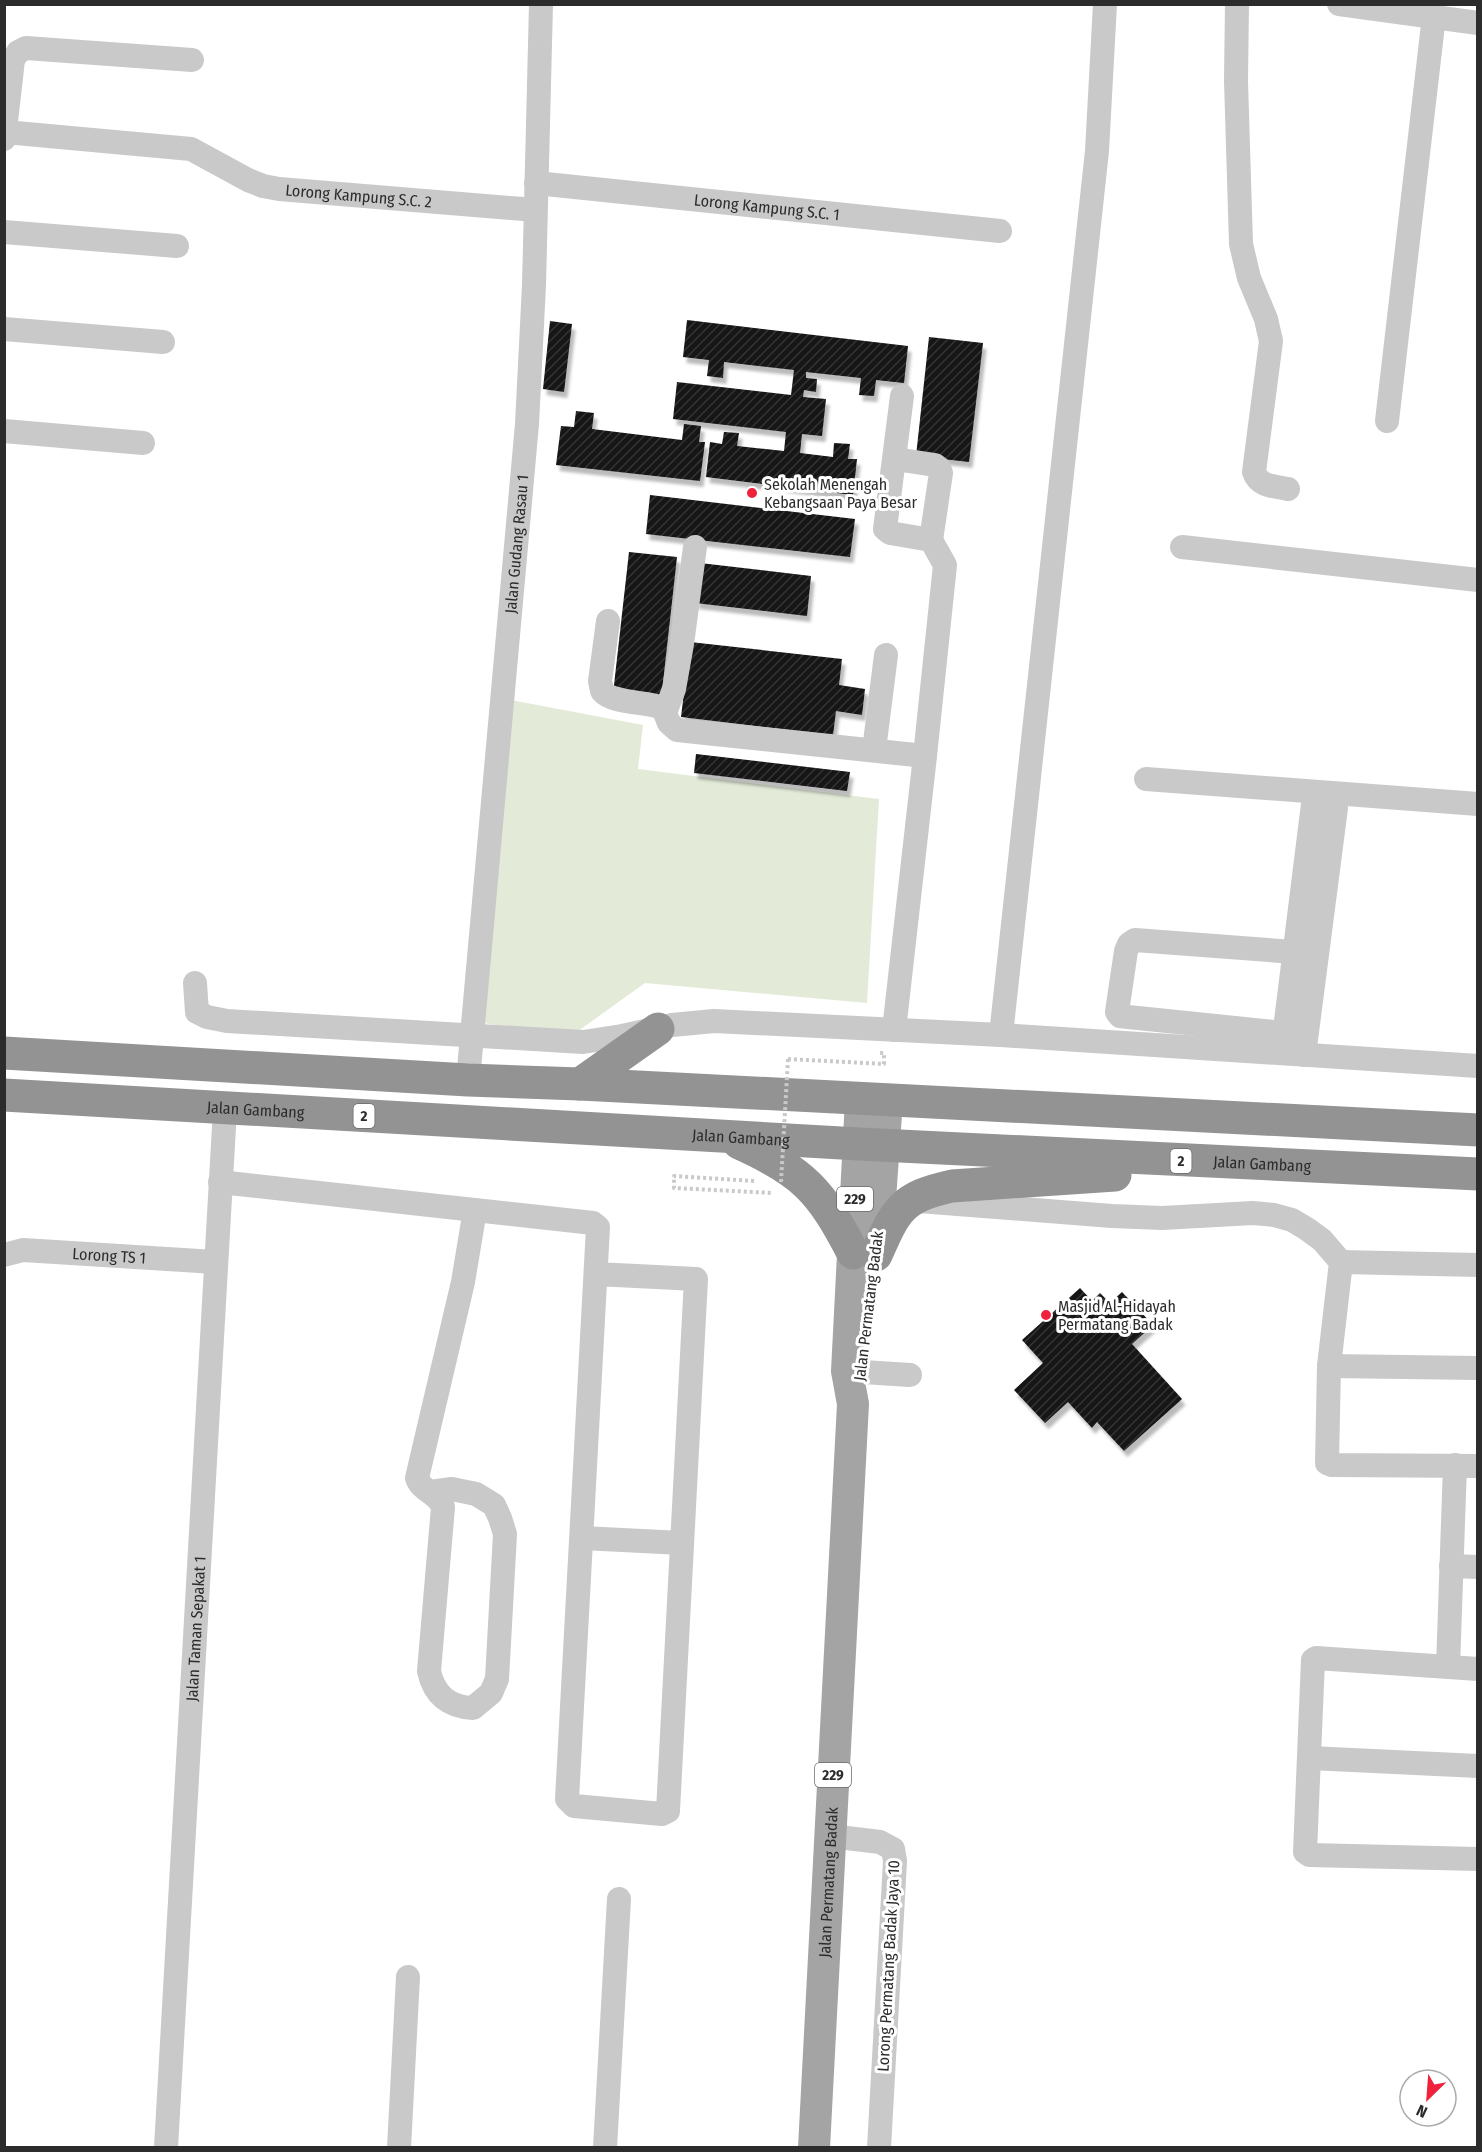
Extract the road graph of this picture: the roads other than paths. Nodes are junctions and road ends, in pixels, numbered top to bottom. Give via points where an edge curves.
1 (541, 4) edge
2 (1105, 4) edge
3 (1237, 4) edge
4 (1339, 4) edge
5 (1383, 7) edge
6 (1434, 16) junction
7 (1478, 23) edge
8 (192, 60) dead end
9 (5, 136) edge
10 (536, 183) junction
11 (535, 210) junction
12 (1000, 231) dead end
13 (4, 232) edge
14 (177, 246) dead end
15 (4, 329) edge
16 (163, 342) dead end
17 (902, 396) dead end
18 (1387, 421) dead end
19 (4, 431) edge
20 (143, 443) dead end
21 (895, 459) junction
22 (1288, 489) dead end
23 (931, 540) junction
24 (696, 547) dead end
25 (1182, 547) dead end
26 (1478, 580) edge
27 (608, 621) dead end
28 (886, 655) dead end
29 (665, 713) junction
30 (874, 750) junction
31 (925, 756) junction
32 (1146, 779) dead end
33 (1326, 793) junction
34 (1478, 804) edge
35 (1294, 952) junction
36 (195, 983) dead end
37 (658, 1029) junction
38 (894, 1030) junction
39 (1001, 1035) junction
40 (472, 1036) junction
41 (1290, 1047) junction
42 (4, 1053) edge
43 (1478, 1066) edge
44 (468, 1080) junction
45 (580, 1084) junction
46 (4, 1095) edge
47 (874, 1099) junction
48 (225, 1109) junction
49 (1478, 1131) edge
50 (724, 1136) junction
51 (871, 1145) junction
52 (1266, 1165) junction
53 (1478, 1174) edge
54 (220, 1182) junction
55 (910, 1200) junction
56 (475, 1210) junction
57 (864, 1254) junction
58 (4, 1255) edge
59 (215, 1262) junction
60 (1341, 1262) junction
61 (1478, 1265) edge
62 (596, 1274) junction
63 (1329, 1366) junction
64 (1478, 1368) edge
65 (855, 1372) junction
66 (910, 1375) dead end
67 (1466, 1465) edge
68 (430, 1492) junction
69 (582, 1538) junction
70 (682, 1543) junction
71 (1451, 1566) junction
72 (1478, 1567) edge
73 (1448, 1667) junction
74 (1478, 1669) edge
75 (1310, 1758) junction
76 (1478, 1766) edge
77 (830, 1836) junction
78 (1478, 1859) edge
79 (619, 1899) dead end
80 (408, 1977) dead end
81 (166, 2148) edge
82 (399, 2148) edge
83 (605, 2148) edge
84 (814, 2148) edge
85 (879, 2148) edge

1 - 10 street, Jalan Gudang Rasau 1
2 - 39 street via 1096,151
3 - 22 street via 1241,243 1271,341 1254,472 1261,483
4 - 5 street
5 - 6 street
6 - 7 street
6 - 18 street
8 - 9 street via 26,48 13,60
9 - 11 street, Lorong Kampung S.C. 2 via 191,149 271,188
10 - 11 street, Jalan Gudang Rasau 1
10 - 12 street, Lorong Kampung S.C. 1
11 - 40 street, Jalan Gudang Rasau 1 via 527,424
13 - 14 street
15 - 16 street
17 - 21 street
19 - 20 street
21 - 23 street via 939,468
21 - 23 street via 885,529
23 - 31 street via 945,565
24 - 29 street via 674,689
25 - 26 street
27 - 29 street via 602,691 612,698 658,706
28 - 30 street
29 - 30 street via 677,730
30 - 31 street
31 - 38 street
32 - 33 street
33 - 34 street
33 - 35 street via 1314,804
33 - 41 street via 1336,808
35 - 41 street
35 - 41 street via 1135,940 1126,951 1117,1012 1120,1016
36 - 40 street via 197,1012 227,1022
37 - 38 street via 714,1021
37 - 40 street via 583,1042
37 - 45 highway
38 - 39 street
39 - 41 street
40 - 44 street, Jalan Gudang Rasau 1
41 - 43 street
42 - 44 highway
44 - 45 highway
45 - 47 highway
46 - 48 highway, Jalan Gambang / 2
47 - 49 highway
47 - 51 main road, Jalan Permatang Badak / 229
48 - 50 highway, Jalan Gambang / 2
48 - 54 street, Jalan Taman Sepakat 1
50 - 51 highway, Jalan Gambang / 2
50 - 57 highway via 767,1156 804,1180
51 - 52 highway, Jalan Gambang / 2
51 - 57 main road, Jalan Permatang Badak / 229
52 - 53 highway, Jalan Gambang / 2
52 - 55 highway via 952,1186
54 - 56 street
54 - 59 street, Jalan Taman Sepakat 1
55 - 57 highway
55 - 60 street via 1152,1218 1274,1215 1307,1229
56 - 62 street via 593,1222 598,1227
56 - 68 street via 463,1282 417,1478
57 - 65 main road, Jalan Permatang Badak / 229
58 - 59 street, Lorong TS 1 via 23,1250
59 - 81 street, Jalan Taman Sepakat 1
60 - 61 street
60 - 63 street
62 - 69 street
62 - 70 street via 696,1279
63 - 64 street
63 - 67 street via 1327,1463
65 - 66 street
65 - 77 main road, Jalan Permatang Badak / 229
67 - 71 street
68 - 68 street via 441,1500 443,1507 429,1671 432,1685 442,1697 458,1708 472,1708 491,1693 496,1679 505,1534 494,1505 476,1494 452,1489
69 - 70 street
69 - 70 street via 567,1799 574,1806 662,1814 668,1811
71 - 72 street
71 - 73 street
73 - 74 street
73 - 75 street via 1316,1658
75 - 76 street
75 - 78 street via 1305,1852 1309,1855
77 - 84 main road, Jalan Permatang Badak / 229
77 - 85 street, Lorong Permatang Badak Jaya 10 via 880,1842 893,1849 895,1861
79 - 83 street
80 - 82 street

